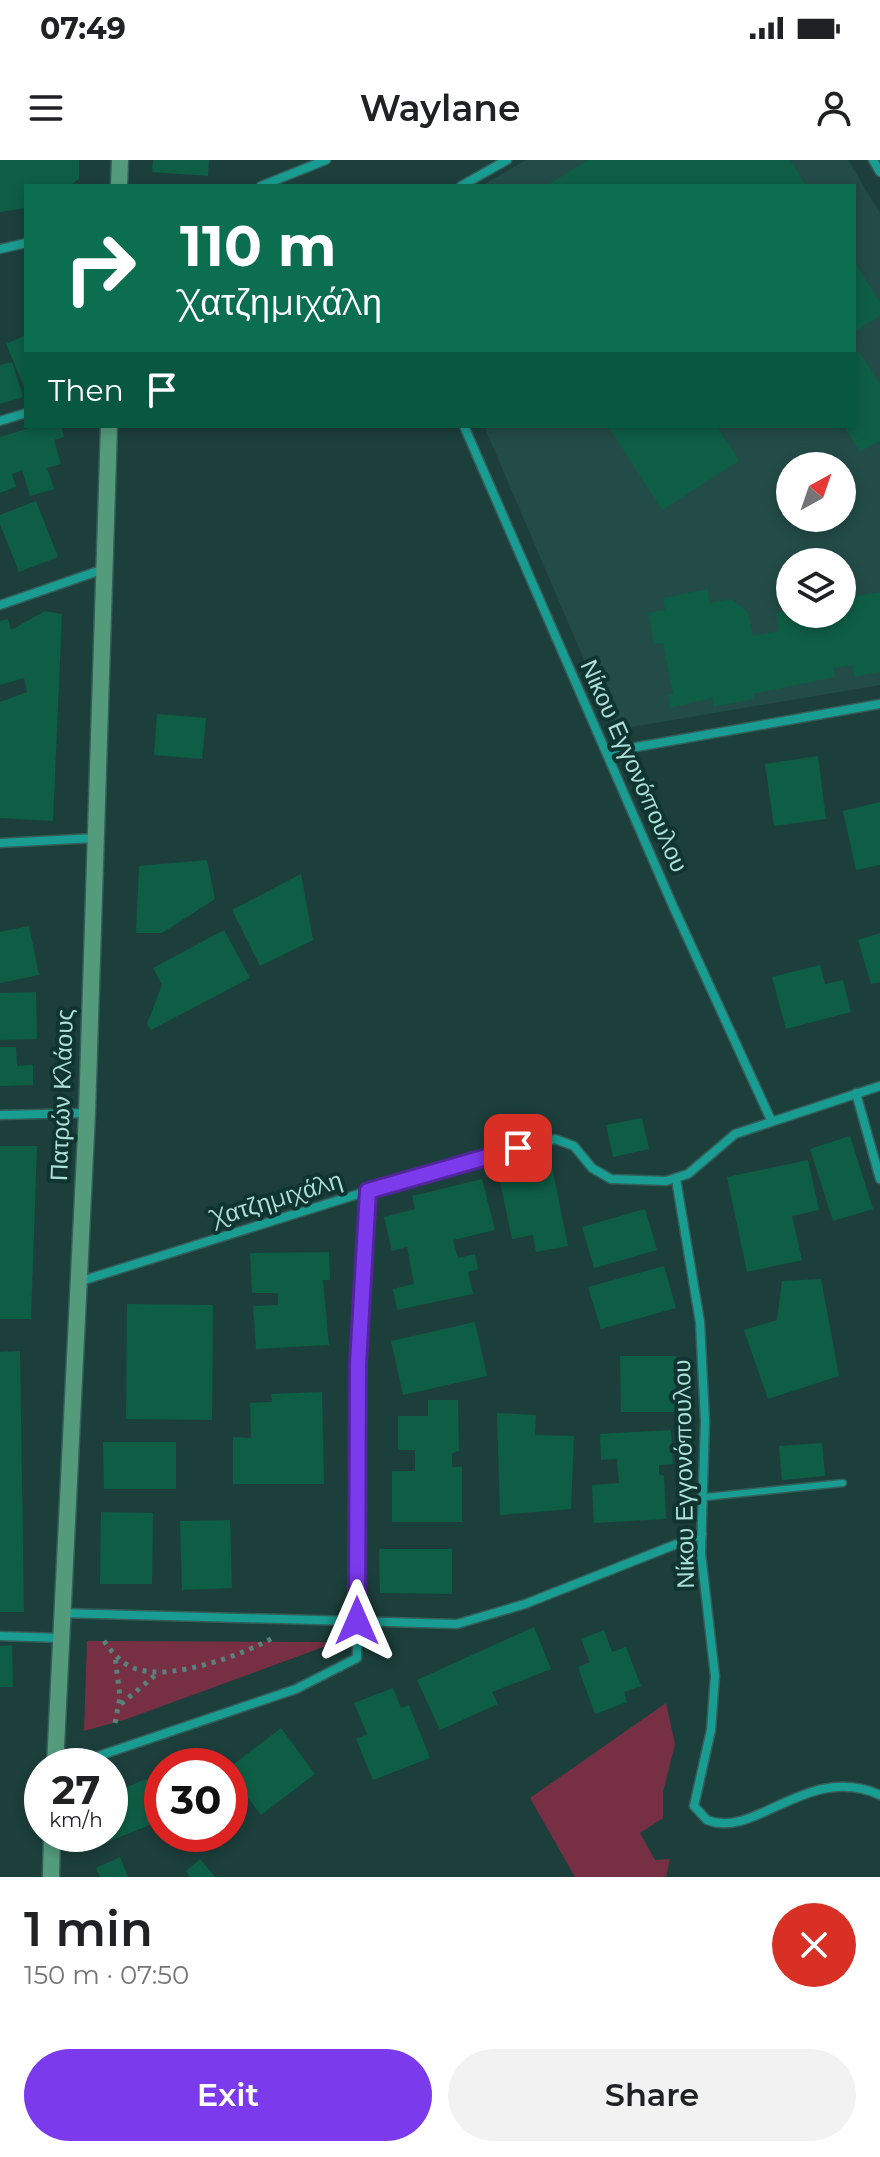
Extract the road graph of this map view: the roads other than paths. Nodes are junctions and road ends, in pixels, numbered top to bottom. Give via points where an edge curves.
1 (120, 160) edge
2 (326, 160) edge
3 (507, 160) edge
4 (873, 160) edge
5 (880, 172) edge
6 (119, 184) edge
7 (266, 184) edge
8 (465, 184) edge
9 (24, 243) edge
10 (0, 249) edge
11 (24, 414) edge
12 (0, 421) edge
13 (109, 428) edge
14 (465, 428) edge
15 (104, 569) junction
16 (0, 605) edge
17 (880, 704) edge
18 (608, 752) junction
19 (95, 838) junction
20 (0, 843) edge
21 (880, 1086) edge
22 (856, 1093) junction
23 (87, 1113) junction
24 (0, 1115) edge
25 (771, 1120) junction
26 (676, 1179) junction
27 (880, 1179) edge
28 (368, 1191) junction
29 (77, 1282) junction
30 (843, 1483) dead end
31 (705, 1497) junction
32 (702, 1534) junction
33 (61, 1613) junction
34 (357, 1621) junction
35 (0, 1636) edge
36 (60, 1638) junction
37 (56, 1748) edge
38 (123, 1748) edge
39 (880, 1795) edge
40 (52, 1852) edge
41 (51, 1877) edge

1 - 6 main road
2 - 7 street
3 - 8 street
4 - 5 street
9 - 10 street
11 - 12 street
13 - 15 main road, Πατρών Κλάους
14 - 18 street, Νίκου Εγγονόπουλου
15 - 16 street
15 - 19 main road, Πατρών Κλάους
17 - 18 street
18 - 25 street, Νίκου Εγγονόπουλου
19 - 20 street
19 - 23 main road, Πατρών Κλάους
21 - 22 street
22 - 25 street
22 - 27 street
23 - 24 street
23 - 29 main road, Πατρών Κλάους
25 - 26 street via 728,1138
26 - 28 street, Χατζημιχάλη via 611,1179 592,1168 574,1146 555,1139
26 - 31 street, Νίκου Εγγονόπουλου via 700,1322
28 - 29 street, Χατζημιχάλη
28 - 34 street via 358,1364
29 - 33 main road, Πατρών Κλάους
30 - 31 lane
31 - 32 street, Νίκου Εγγονόπουλου
32 - 34 street via 467,1622
32 - 39 street, Νίκου Εγγονόπουλου via 715,1692 695,1792 697,1812 711,1823 730,1823 844,1784
33 - 34 street
33 - 36 main road, Πατρών Κλάους
34 - 38 street via 357,1658 341,1669
35 - 36 street
36 - 37 main road, Πατρών Κλάους
40 - 41 main road

